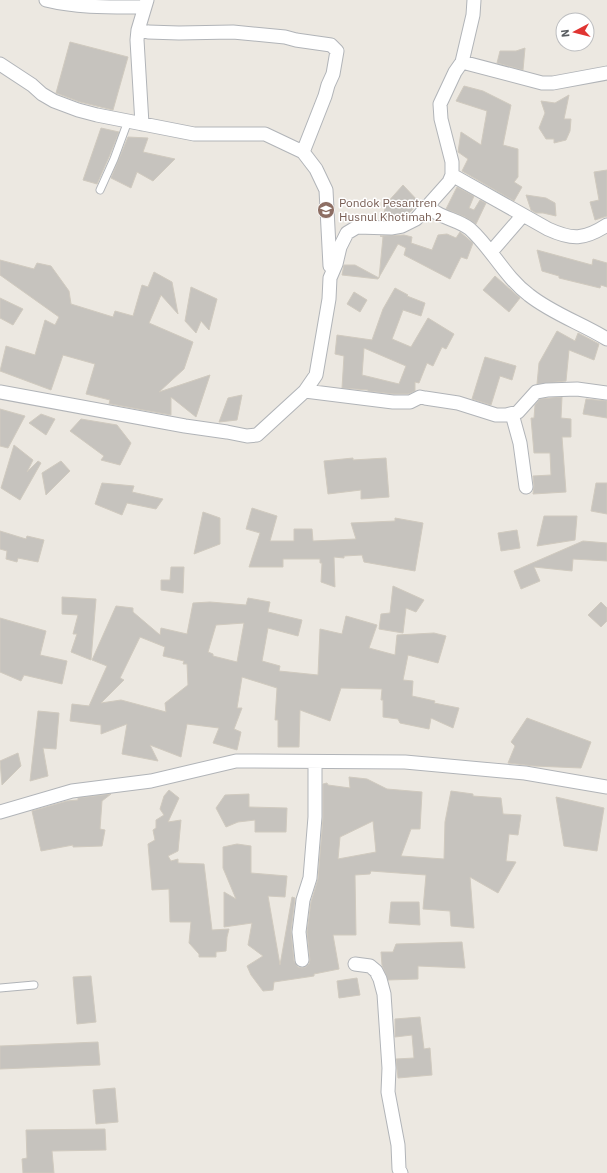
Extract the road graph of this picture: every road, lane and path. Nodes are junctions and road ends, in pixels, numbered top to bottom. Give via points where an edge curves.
1 (46, 0) edge
2 (474, 0) edge
3 (146, 3) edge
4 (138, 30) junction
5 (462, 62) junction
6 (0, 64) edge
7 (607, 73) edge
8 (128, 121) junction
9 (142, 124) junction
10 (303, 152) junction
11 (452, 175) junction
12 (100, 190) dead end
13 (426, 206) junction
14 (523, 215) junction
15 (607, 225) edge
16 (491, 252) junction
17 (330, 278) junction
18 (607, 339) edge
19 (305, 391) junction
20 (0, 392) edge
21 (607, 392) edge
22 (512, 414) junction
23 (526, 487) dead end
24 (315, 762) junction
25 (607, 787) edge
26 (0, 812) edge
27 (302, 960) dead end
28 (355, 964) dead end
29 (34, 986) dead end
30 (0, 988) edge
31 (400, 1173) edge

1 - 3 street via 63,4 100,6
2 - 5 street
3 - 4 street
4 - 9 street via 136,40
4 - 10 street via 233,32 331,45 336,51 333,74
5 - 7 street via 542,83
5 - 11 street via 440,104 441,119 452,162
6 - 8 street via 54,101 97,115
8 - 9 street
8 - 12 lane
9 - 10 street via 194,134 265,134
10 - 17 street via 316,169 326,190
11 - 13 street via 449,182
11 - 14 street
13 - 16 street via 469,229
13 - 17 street via 416,219 402,226 357,227 347,233
14 - 15 street via 562,235 580,237 597,232
14 - 16 street
16 - 18 street via 511,279 529,296 553,312
17 - 19 street via 329,299 316,375
19 - 20 street via 257,435 247,436
19 - 22 street via 393,402 410,402 425,398 458,403 496,414
21 - 22 street via 577,389 536,392 518,412
22 - 23 street via 520,443
24 - 25 street via 405,762 525,773
24 - 26 street via 236,761 151,781 72,792
24 - 27 street via 315,816 310,878 303,900 299,932
28 - 31 street via 370,966 376,971 384,994 388,1092 398,1145
29 - 30 lane

